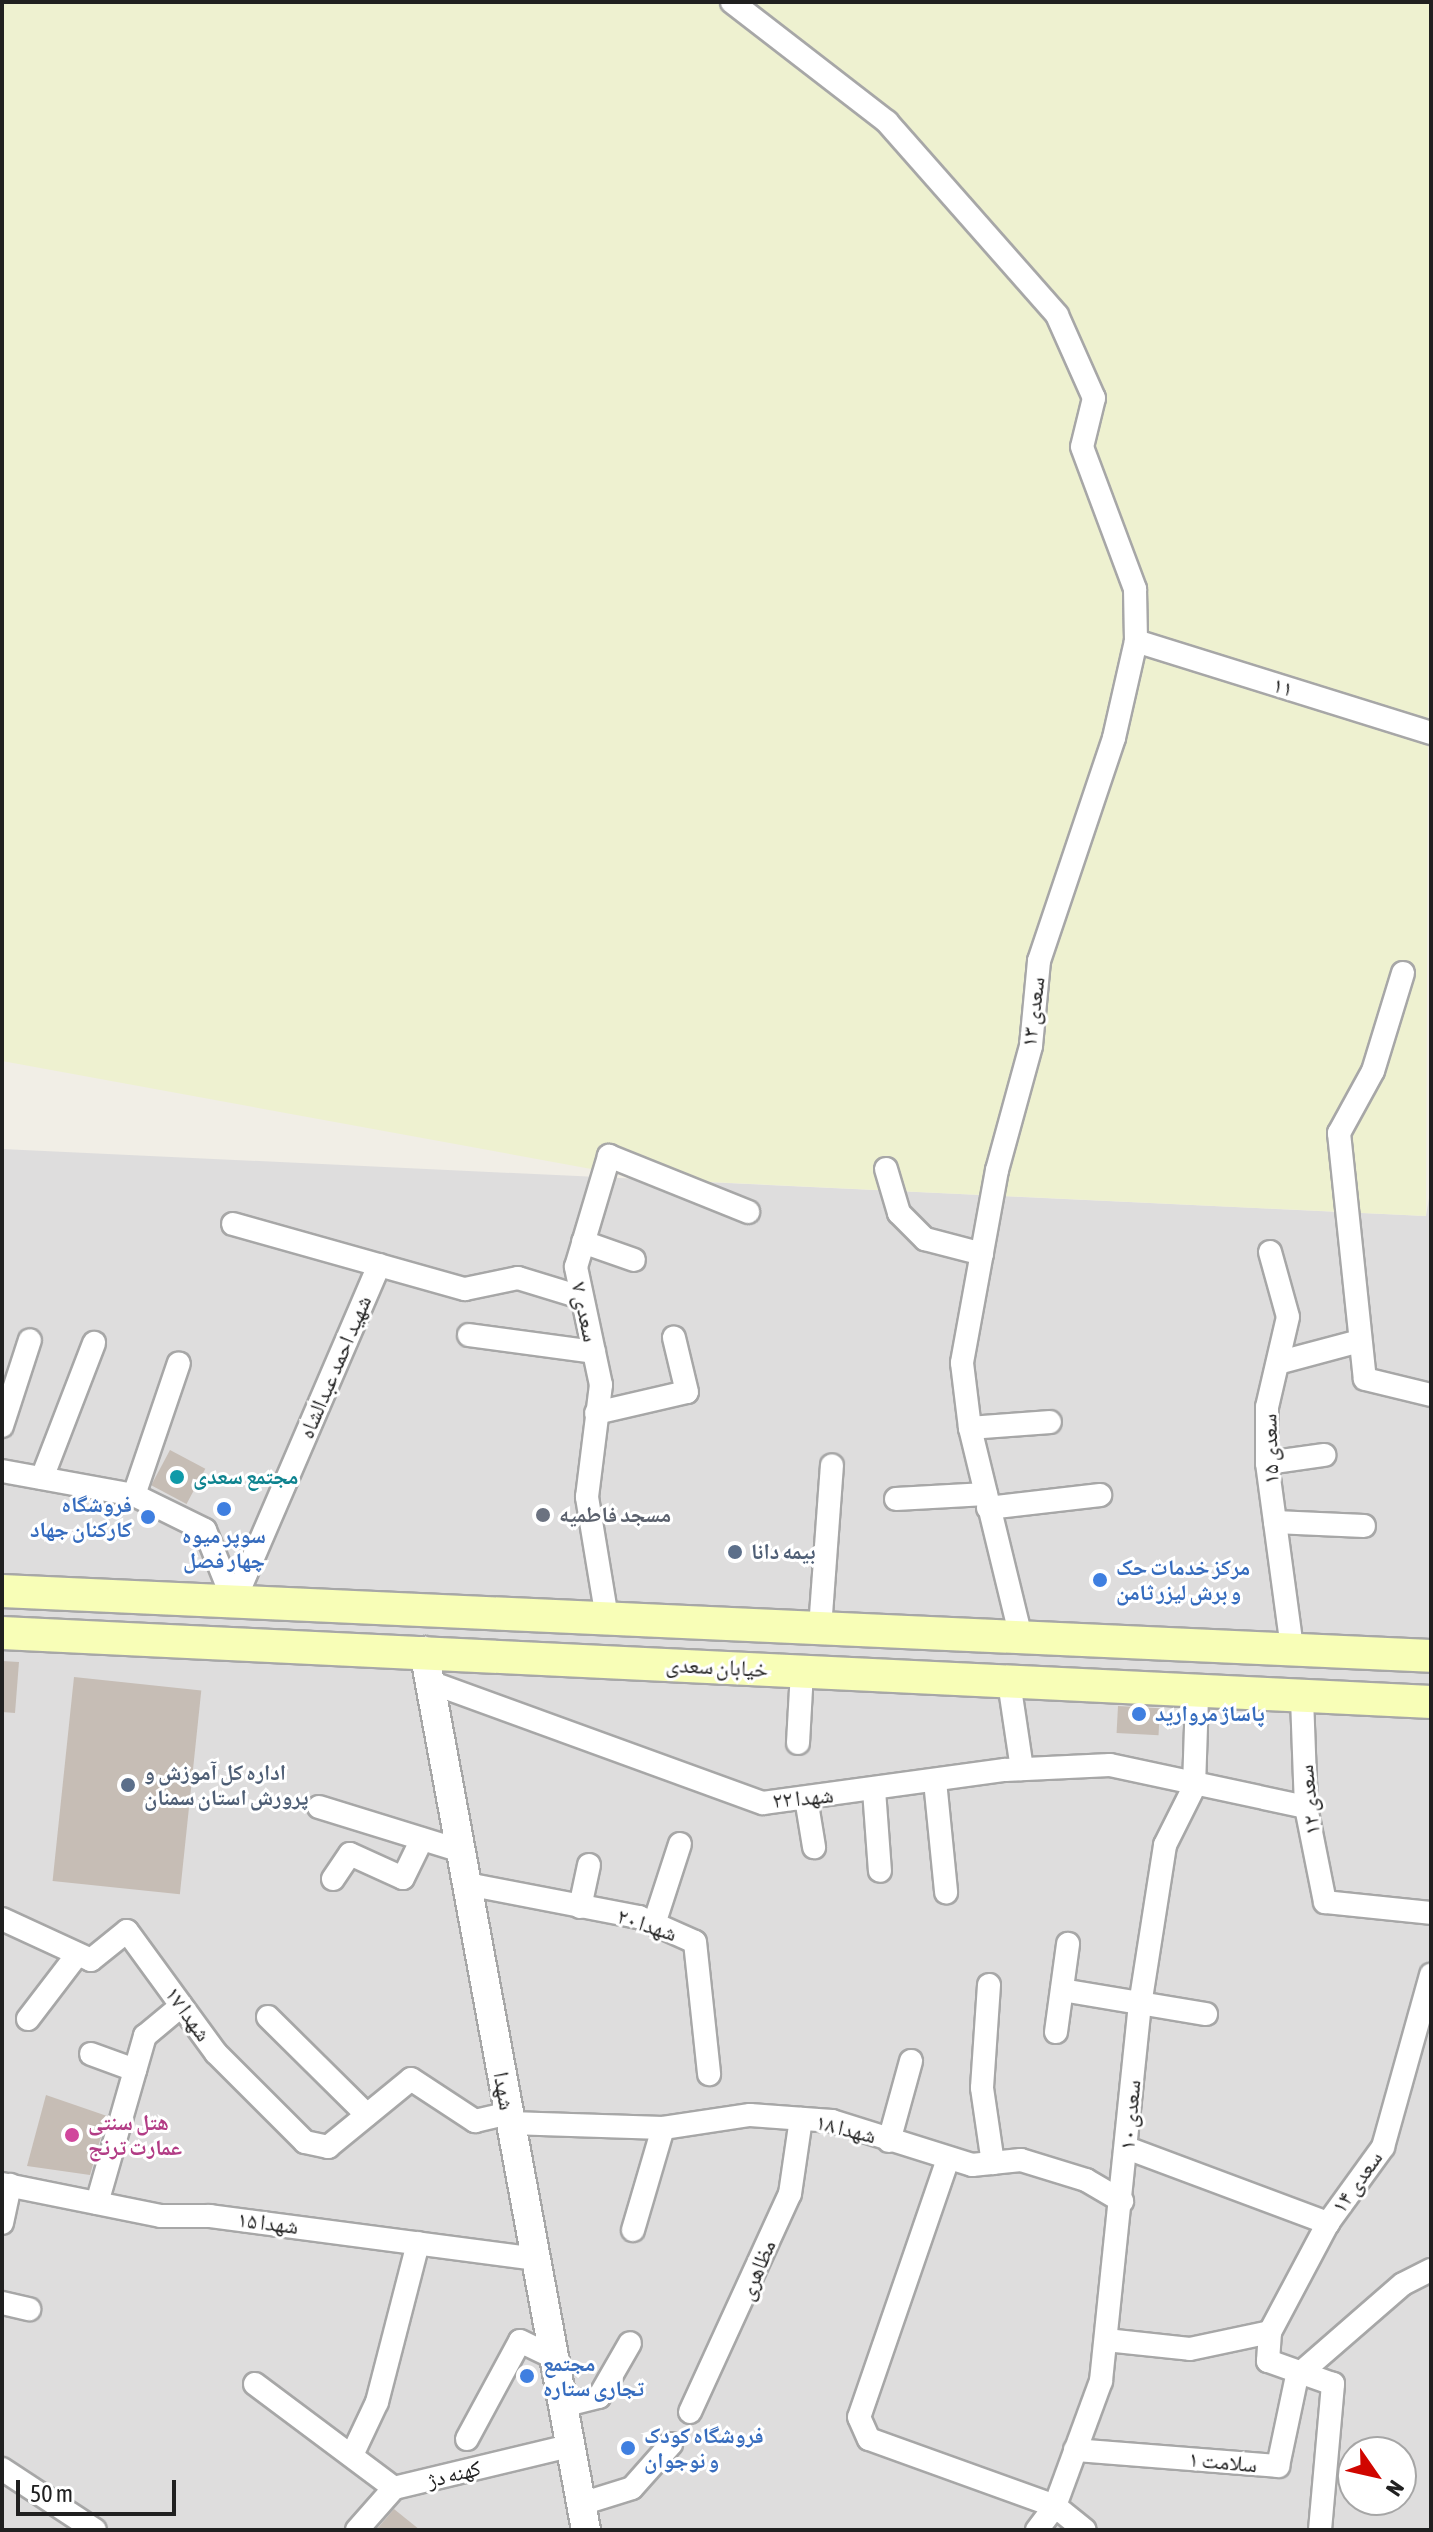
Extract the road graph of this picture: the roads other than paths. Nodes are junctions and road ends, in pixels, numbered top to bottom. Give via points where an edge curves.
1 (732, 2) edge
2 (1136, 641) junction
3 (1431, 733) edge
4 (1403, 973) dead end
5 (886, 1169) dead end
6 (748, 1212) dead end
7 (233, 1224) dead end
8 (583, 1242) junction
9 (1270, 1252) dead end
10 (982, 1254) junction
11 (634, 1260) dead end
12 (379, 1265) junction
13 (580, 1297) junction
14 (469, 1335) dead end
15 (674, 1338) dead end
16 (30, 1340) dead end
17 (1356, 1342) junction
18 (94, 1343) dead end
19 (594, 1352) junction
20 (1281, 1362) junction
21 (179, 1363) dead end
22 (1431, 1395) edge
23 (596, 1413) junction
24 (1050, 1422) dead end
25 (2, 1426) edge
26 (970, 1428) junction
27 (1324, 1455) dead end
28 (1267, 1463) junction
29 (832, 1465) dead end
30 (2, 1471) edge
31 (42, 1478) junction
32 (134, 1495) junction
33 (1100, 1495) dead end
34 (896, 1499) dead end
35 (987, 1501) junction
36 (1275, 1522) junction
37 (1364, 1526) dead end
38 (2, 1591) edge
39 (234, 1602) junction
40 (607, 1618) junction
41 (820, 1628) junction
42 (2, 1633) edge
43 (1021, 1637) junction
44 (1103, 1641) junction
45 (1153, 1643) junction
46 (1292, 1649) junction
47 (1431, 1656) edge
48 (427, 1667) junction
49 (802, 1672) junction
50 (1009, 1682) junction
51 (1101, 1688) junction
52 (1151, 1692) junction
53 (1197, 1695) junction
54 (1302, 1698) junction
55 (1431, 1702) edge
56 (798, 1743) dead end
57 (1022, 1769) junction
58 (935, 1781) junction
59 (1194, 1787) junction
60 (874, 1790) junction
61 (806, 1798) junction
62 (319, 1807) dead end
63 (1306, 1807) junction
64 (422, 1839) junction
65 (680, 1844) dead end
66 (814, 1847) dead end
67 (461, 1851) junction
68 (589, 1865) dead end
69 (880, 1871) dead end
70 (333, 1879) dead end
71 (467, 1884) junction
72 (946, 1892) dead end
73 (580, 1907) junction
74 (1431, 1913) edge
75 (2, 1919) edge
76 (654, 1924) junction
77 (1068, 1944) dead end
78 (77, 1955) junction
79 (1431, 1975) edge
80 (989, 1985) dead end
81 (1062, 1990) junction
82 (1140, 2005) junction
83 (181, 2006) junction
84 (1206, 2014) dead end
85 (268, 2017) dead end
86 (28, 2019) dead end
87 (1056, 2032) dead end
88 (91, 2054) dead end
89 (911, 2061) dead end
90 (135, 2070) junction
91 (709, 2074) dead end
92 (367, 2115) junction
93 (510, 2118) junction
94 (801, 2119) junction
95 (663, 2128) junction
96 (889, 2141) junction
97 (1127, 2148) junction
98 (948, 2159) junction
99 (993, 2163) junction
100 (6, 2184) edge
101 (1122, 2201) junction
102 (97, 2203) junction
103 (2, 2223) edge
104 (1328, 2223) junction
105 (633, 2230) dead end
106 (418, 2243) junction
107 (535, 2259) junction
108 (1431, 2270) edge
109 (2, 2303) edge
110 (29, 2309) dead end
111 (1270, 2332) junction
112 (1106, 2340) junction
113 (630, 2343) dead end
114 (553, 2357) junction
115 (1297, 2376) junction
116 (255, 2384) dead end
117 (562, 2406) junction
118 (690, 2412) dead end
119 (467, 2439) dead end
120 (671, 2444) dead end
121 (569, 2446) junction
122 (1075, 2450) junction
123 (352, 2455) junction
124 (2, 2469) edge
125 (394, 2488) junction
126 (1055, 2506) junction
127 (583, 2517) edge
128 (95, 2530) edge
129 (357, 2530) edge
130 (1037, 2530) edge
131 (1085, 2530) edge
132 (1320, 2530) edge

1 - 2 street, سعدی ۱۳ via 887,122 1057,315 1094,398 1082,447 1135,589
2 - 3 street, ۱۱
2 - 10 street, سعدی ۱۳ via 1114,738 1039,961 1031,1046
4 - 17 street via 1373,1071 1339,1133
5 - 10 street via 899,1213 925,1239
6 - 8 street, سعدی ۷ via 609,1156
7 - 12 street
8 - 11 street
8 - 13 street, سعدی ۷ via 576,1267
9 - 20 street, سعدی ۱۵ via 1288,1317
10 - 26 street, سعدی ۱۳ via 962,1363
12 - 13 street via 465,1289 518,1278
12 - 39 street, شهید احمد عبدالشاه
13 - 19 street, سعدی ۷
14 - 19 street
15 - 23 street via 687,1392
16 - 25 street
17 - 20 street
17 - 22 street via 1365,1379
18 - 31 street
19 - 23 street, سعدی ۷ via 601,1385
20 - 28 street, سعدی ۱۵ via 1267,1407
21 - 32 street
23 - 40 street, سعدی ۷ via 587,1497
24 - 26 street
26 - 35 street, سعدی ۱۳
27 - 28 street
28 - 36 street, سعدی ۱۵
29 - 41 street
30 - 31 street
31 - 32 street
32 - 39 street via 205,1530
33 - 35 street
34 - 35 street
35 - 43 street, سعدی ۱۳
36 - 37 street
36 - 46 street, سعدی ۱۵
38 - 39 main road, خیابان سعدی
39 - 40 main road, خیابان سعدی
40 - 41 main road, خیابان سعدی
41 - 43 main road, خیابان سعدی
42 - 48 main road, خیابان سعدی
43 - 44 main road, خیابان سعدی
44 - 45 main road, خیابان سعدی
44 - 51 main road via 1115,1663
45 - 46 main road, خیابان سعدی
45 - 52 main road via 1142,1667
46 - 47 main road, خیابان سعدی
48 - 49 main road, خیابان سعدی
48 - 61 street, شهدا ۲۲ via 725,1793 763,1803
48 - 67 street, شهدا
49 - 50 main road, خیابان سعدی
49 - 56 street
50 - 51 main road, خیابان سعدی
50 - 57 street
51 - 52 main road, خیابان سعدی
52 - 53 main road, خیابان سعدی
53 - 54 main road, خیابان سعدی
53 - 59 street, سعدی ۱۰
54 - 55 main road, خیابان سعدی
54 - 63 street, سعدی ۱۲
57 - 58 street, شهدا ۲۲
57 - 59 street, شهدا ۲۲ via 1110,1765
58 - 60 street, شهدا ۲۲
58 - 72 street
59 - 63 street, شهدا ۲۲
59 - 82 street, سعدی ۱۰ via 1165,1845
60 - 61 street, شهدا ۲۲
60 - 69 street
61 - 66 street
62 - 64 street
63 - 74 street, سعدی ۱۲ via 1325,1902
64 - 67 street
64 - 70 street via 403,1878 350,1854
65 - 76 street
67 - 71 street, شهدا
68 - 73 street
71 - 73 street, شهدا ۲۰
71 - 93 street, شهدا
73 - 76 street, شهدا ۲۰
75 - 78 street
76 - 91 street, شهدا ۲۰ via 695,1942
77 - 81 street
78 - 83 street, شهدا ۱۷ via 91,1960 127,1931
78 - 86 street
79 - 104 street, سعدی ۱۴ via 1383,2147
80 - 99 street via 982,2088
81 - 82 street
81 - 87 street
82 - 84 street
82 - 97 street, سعدی ۱۰
83 - 90 street via 145,2036
83 - 92 street, شهدا ۱۷ via 216,2053 305,2142 328,2147
85 - 92 street
88 - 90 street
89 - 96 street
90 - 102 street
92 - 93 street, شهدا ۱۷ via 411,2079 475,2121
93 - 95 street, شهدا ۱۸
93 - 107 street, شهدا
94 - 95 street, شهدا ۱۸ via 750,2115
94 - 96 street, شهدا ۱۸
94 - 118 street, مظاهری via 790,2194
95 - 105 street
96 - 98 street, شهدا ۱۸
97 - 101 street, سعدی ۱۰
97 - 104 street
98 - 99 street, شهدا ۱۸
98 - 126 street via 859,2417 869,2439
99 - 101 street, شهدا ۱۸ via 1021,2160 1086,2180
100 - 102 street, شهدا ۱۵
100 - 103 street
101 - 112 street, سعدی ۱۰
102 - 106 street, شهدا ۱۵
104 - 111 street, سعدی ۱۴
106 - 107 street, شهدا ۱۵
106 - 123 street via 377,2402
107 - 114 street, شهدا
108 - 115 street via 1403,2284
109 - 110 street
111 - 112 street via 1190,2349
111 - 115 street via 1268,2361
112 - 122 street, سعدی ۱۰ via 1101,2381
113 - 117 street via 599,2397
114 - 117 street, شهدا
114 - 119 street via 520,2341
115 - 122 street, سلامت ۱ via 1278,2466
115 - 132 street via 1333,2384
116 - 123 street
117 - 121 street, شهدا
120 - 127 street via 632,2488
121 - 125 street, کهنه دژ
121 - 127 street, شهدا
122 - 126 street, سعدی ۱۰
123 - 125 street
124 - 128 street
125 - 129 street
126 - 130 street, سعدی ۱۰
126 - 131 street

